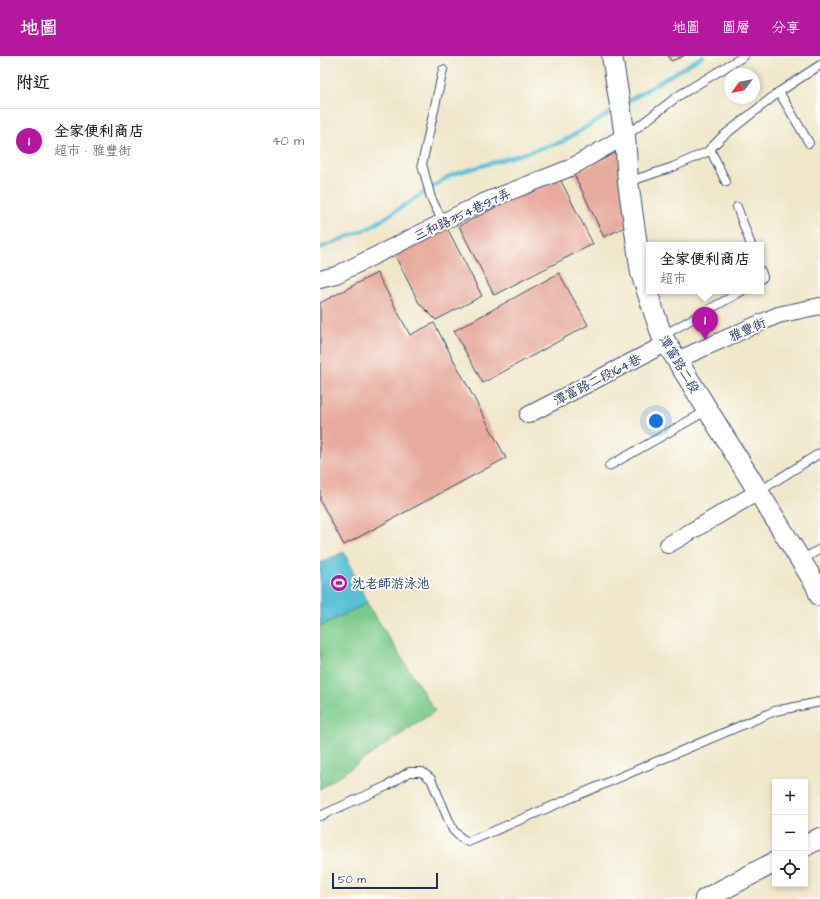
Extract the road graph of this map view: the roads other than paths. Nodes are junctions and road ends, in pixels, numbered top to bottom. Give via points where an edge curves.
1 (612, 56) edge
2 (744, 56) edge
3 (820, 65) edge
4 (443, 70) dead end
5 (779, 92) junction
6 (625, 136) junction
7 (809, 143) dead end
8 (710, 149) junction
9 (628, 182) junction
10 (726, 182) dead end
11 (737, 207) dead end
12 (443, 222) junction
13 (750, 242) edge
14 (320, 279) edge
15 (646, 287) edge
16 (649, 294) edge
17 (737, 294) edge
18 (820, 306) edge
19 (665, 339) junction
20 (677, 360) junction
21 (708, 410) junction
22 (528, 415) dead end
23 (820, 452) edge
24 (609, 466) dead end
25 (758, 492) junction
26 (668, 545) dead end
27 (820, 549) edge
28 (800, 561) junction
29 (820, 596) edge
30 (820, 702) edge
31 (320, 816) edge
32 (820, 838) edge
33 (808, 844) edge
34 (772, 864) edge
35 (705, 899) edge

1 - 6 street, 潭富路二段
2 - 6 lane via 678,96
3 - 5 lane
4 - 12 lane via 422,164 431,198
5 - 7 lane
5 - 8 lane
6 - 9 street, 潭富路二段
6 - 12 street, 三和路354巷97弄 via 570,168 481,203
8 - 9 lane via 673,167
8 - 10 lane
9 - 15 street, 潭富路二段 via 641,273
11 - 13 lane
12 - 14 street, 三和路354巷97弄 via 336,275
16 - 19 street, 潭富路二段
17 - 19 lane
18 - 20 street, 雅豐街 via 778,315
19 - 20 street, 潭富路二段
19 - 22 street, 潭富路二段164巷
20 - 21 street, 潭富路二段
21 - 24 lane
21 - 25 street, 潭富路二段
23 - 25 lane
25 - 26 street
25 - 28 street, 潭富路二段
27 - 28 lane
28 - 29 street, 潭富路二段
30 - 31 lane via 776,711 468,842 453,830 431,779 422,772 409,772 387,786
32 - 33 street
34 - 35 street

